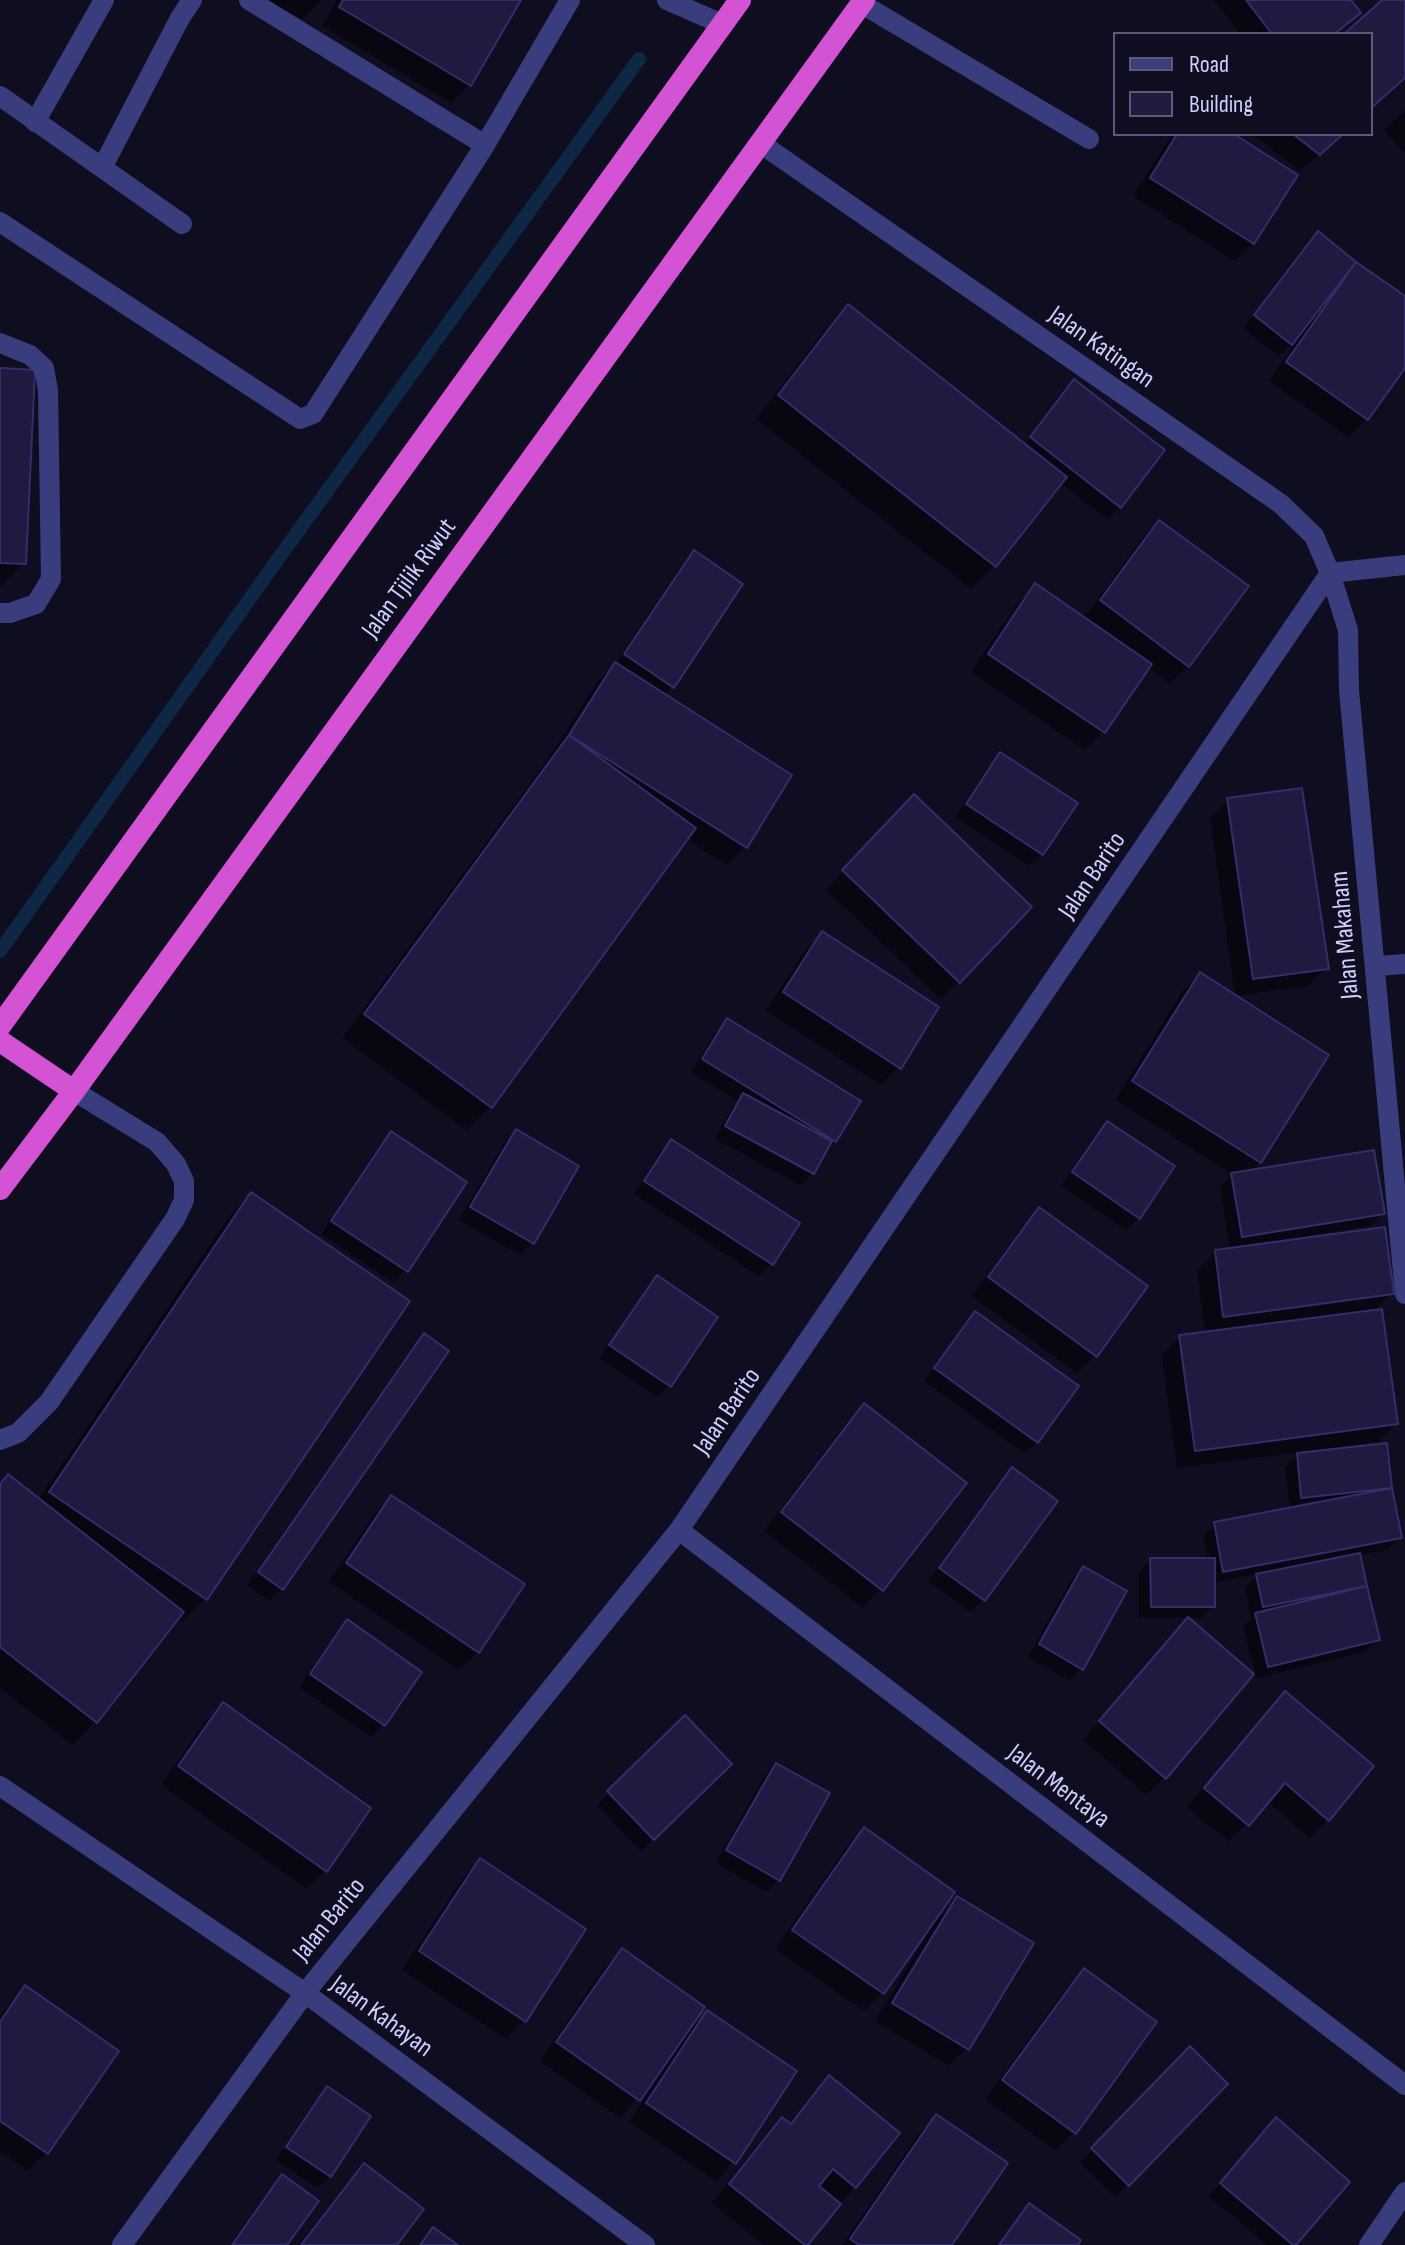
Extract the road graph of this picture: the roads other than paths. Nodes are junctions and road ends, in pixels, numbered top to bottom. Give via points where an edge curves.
1 (104, 0) edge
2 (249, 0) edge
3 (570, 0) edge
4 (667, 0) edge
5 (740, 0) edge
6 (188, 1) edge
7 (863, 2) edge
8 (722, 24) junction
9 (0, 96) edge
10 (35, 122) junction
11 (1089, 139) dead end
12 (760, 143) junction
13 (485, 145) junction
14 (102, 168) junction
15 (0, 222) edge
16 (182, 224) dead end
17 (0, 343) edge
18 (1405, 565) edge
19 (1330, 573) junction
20 (0, 613) edge
21 (1405, 964) edge
22 (1376, 966) junction
23 (0, 1026) edge
24 (0, 1041) edge
25 (74, 1091) junction
26 (0, 1189) edge
27 (1405, 1294) edge
28 (0, 1440) edge
29 (679, 1530) junction
30 (0, 1786) edge
31 (305, 1993) junction
32 (1405, 2085) edge
33 (1405, 2192) edge
34 (122, 2245) edge
35 (645, 2245) edge
36 (1369, 2245) edge

1 - 10 street
2 - 13 street
3 - 13 street
4 - 8 street
5 - 8 highway
6 - 14 street
7 - 11 street
7 - 12 highway, Jalan Tjilik Riwut
8 - 23 highway
9 - 10 street
10 - 14 street
12 - 19 street, Jalan Katingan via 1281,504 1314,536
12 - 25 highway, Jalan Tjilik Riwut
13 - 15 street via 313,414 300,419
14 - 16 street
17 - 20 street via 37,359 44,368 51,579 36,604
18 - 19 street
19 - 22 street, Jalan Makaham via 1348,630
19 - 29 street, Jalan Barito
21 - 22 street
22 - 27 street, Jalan Makaham
24 - 25 highway
25 - 26 highway, Jalan Tjilik Riwut
25 - 28 street via 157,1142 184,1181 184,1200 49,1402 18,1433
29 - 31 street, Jalan Barito
29 - 32 street, Jalan Mentaya
30 - 31 street, Jalan Kahayan
31 - 34 street, Jalan Barito
31 - 35 street, Jalan Kahayan
33 - 36 street

